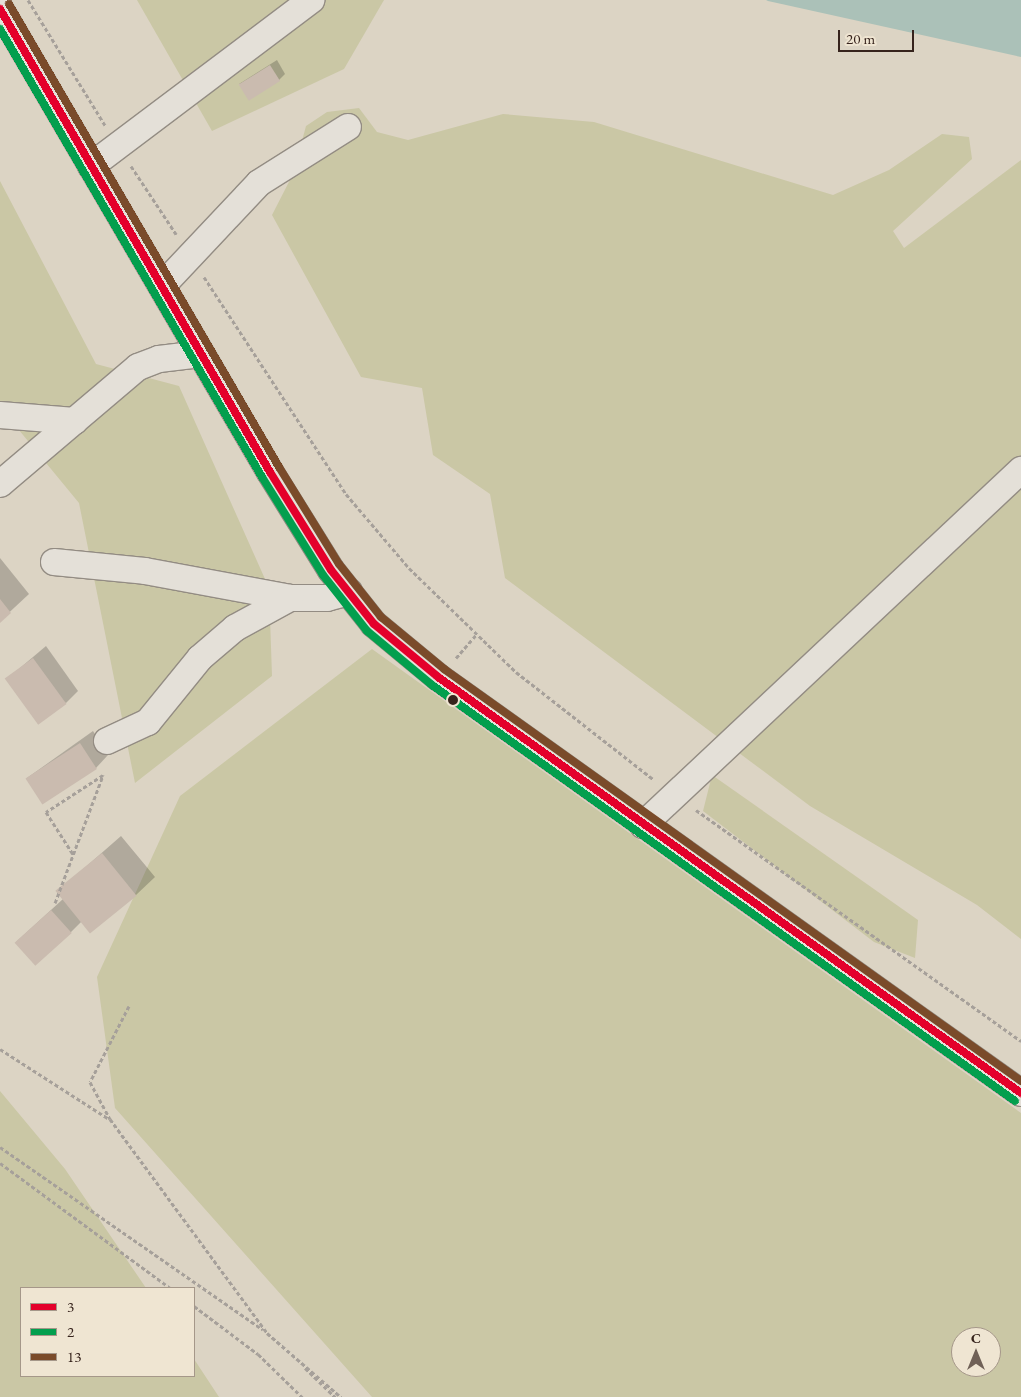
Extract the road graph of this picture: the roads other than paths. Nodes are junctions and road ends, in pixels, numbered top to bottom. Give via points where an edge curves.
1 (311, 0) edge
2 (0, 9) edge
3 (348, 127) dead end
4 (91, 166) junction
5 (162, 286) junction
6 (201, 354) junction
7 (0, 415) edge
8 (75, 421) junction
9 (1021, 470) edge
10 (0, 484) edge
11 (54, 562) dead end
12 (349, 592) junction
13 (290, 598) junction
14 (107, 741) dead end
15 (643, 826) junction
16 (1021, 1093) edge

1 - 4 street
2 - 4 street
3 - 5 street via 259,183 192,259
4 - 5 street
5 - 6 street
6 - 8 street via 159,358 138,368
6 - 12 street via 280,488
7 - 8 street
8 - 10 street
9 - 15 street
11 - 13 street via 145,572
12 - 13 street via 327,598
12 - 15 street via 374,624 429,670
13 - 14 street via 235,628 200,658 148,722
15 - 16 street

